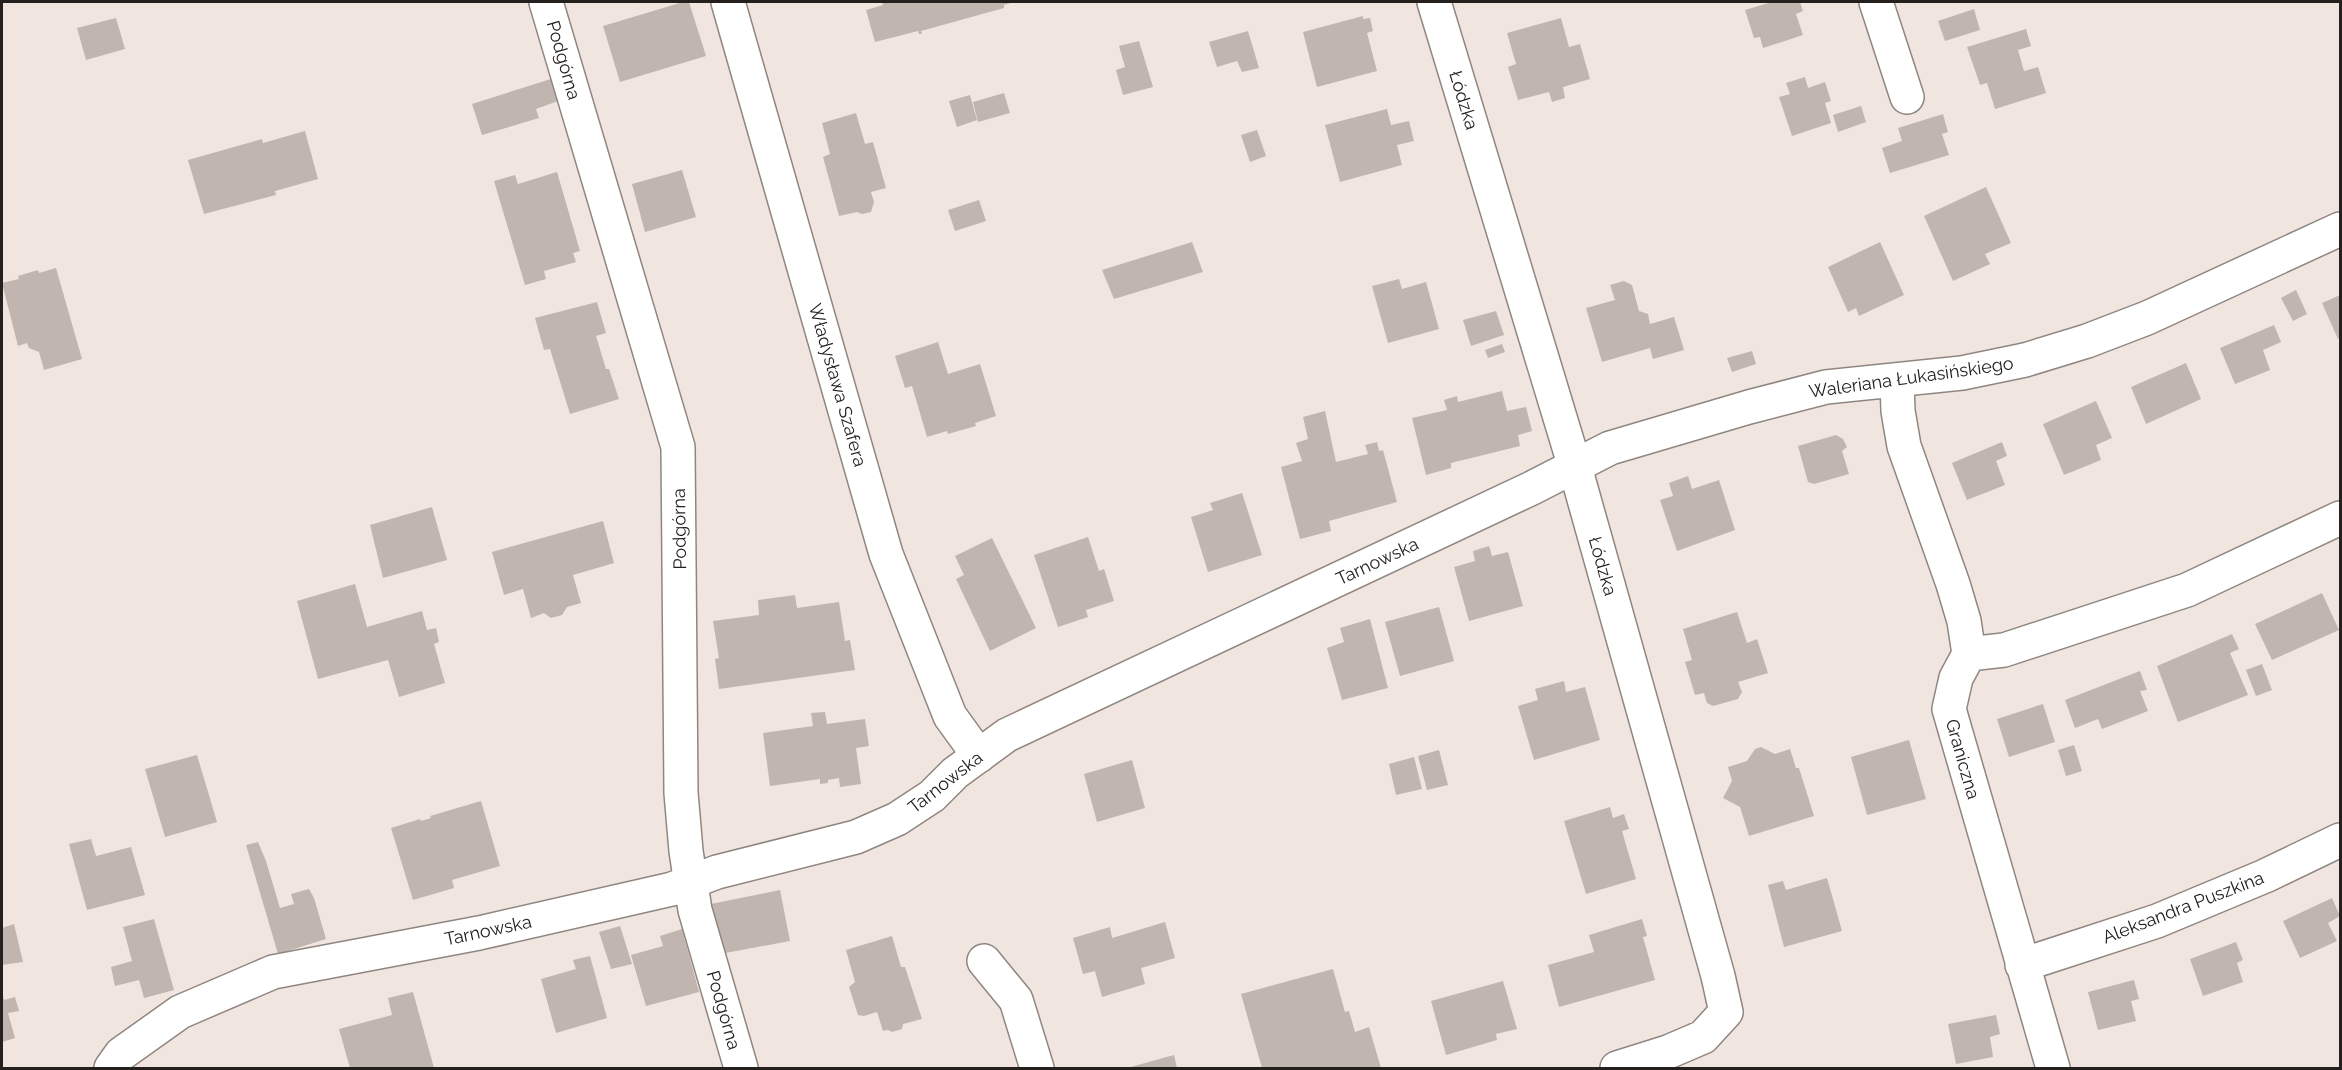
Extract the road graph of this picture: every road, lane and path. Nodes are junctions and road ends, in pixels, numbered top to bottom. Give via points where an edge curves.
1 (546, 2) edge
2 (728, 2) edge
3 (1434, 2) edge
4 (1876, 2) edge
5 (1907, 97) dead end
6 (2340, 229) edge
7 (1897, 381) junction
8 (1575, 467) junction
9 (2340, 518) edge
10 (1970, 654) junction
11 (978, 756) junction
12 (2340, 840) edge
13 (691, 883) junction
14 (984, 961) dead end
15 (2022, 965) junction
16 (111, 1068) edge
17 (741, 1068) edge
18 (1037, 1068) edge
19 (1617, 1068) edge
20 (2053, 1068) edge

1 - 13 street, Podgórna via 678,447 681,793
2 - 11 street, Władysława Szafera via 886,554 950,716
3 - 8 street, Łódzka
4 - 5 street
6 - 7 street, Waleriana Łukasińskiego via 2147,318 2086,341 2025,360
7 - 8 street, Waleriana Łukasińskiego via 1826,387 1749,406 1610,448
7 - 10 street via 1904,446 1953,584
8 - 11 street, Tarnowska via 1007,735
8 - 19 street, Łódzka via 1726,1012 1703,1037
9 - 10 street via 2187,591 2004,650
10 - 15 street, Graniczna via 1956,678 1949,709
11 - 13 street, Tarnowska via 932,796 897,819 856,837
12 - 15 street, Aleksandra Puszkina via 2157,921
13 - 16 street, Tarnowska via 479,933 273,972 180,1012 121,1054
13 - 17 street, Podgórna via 695,910
14 - 18 street via 1016,1000
15 - 20 street, Graniczna

